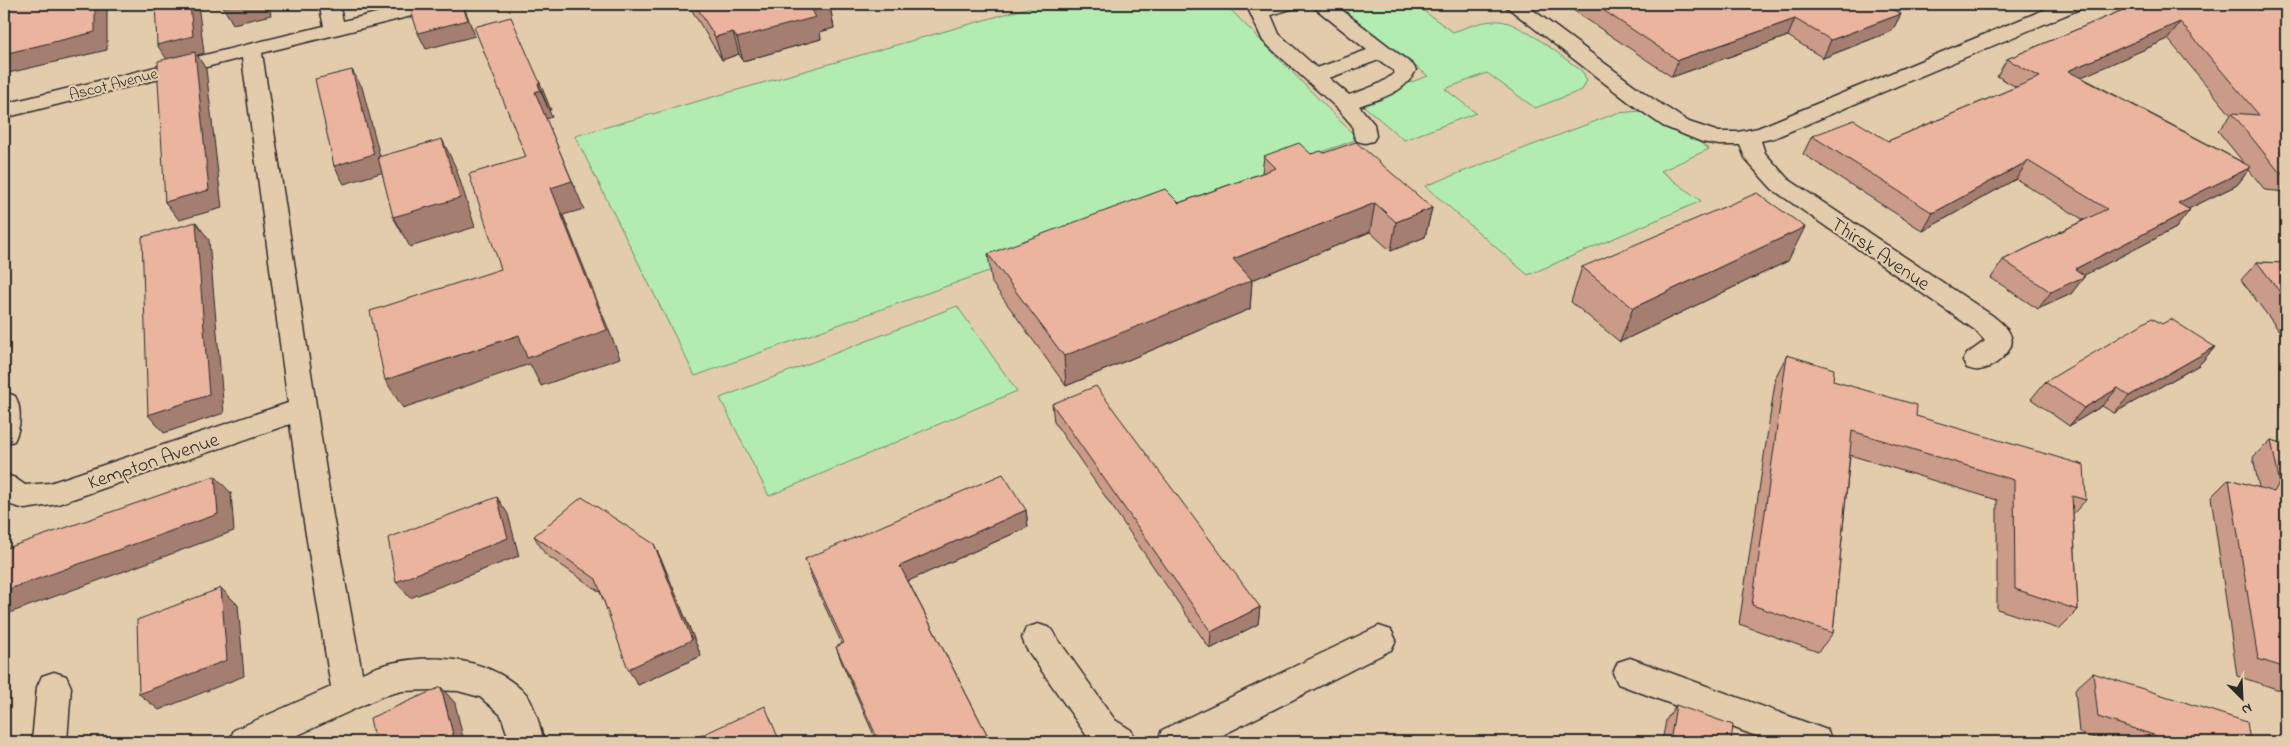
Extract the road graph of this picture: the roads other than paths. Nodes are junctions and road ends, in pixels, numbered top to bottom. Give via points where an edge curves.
1 (329, 4) edge
2 (437, 4) edge
3 (1286, 4) edge
4 (1322, 4) edge
5 (1513, 4) edge
6 (2076, 4) edge
7 (1258, 8) edge
8 (335, 29) junction
9 (251, 49) junction
10 (1382, 52) junction
11 (1314, 76) junction
12 (1345, 103) junction
13 (4, 111) edge
14 (1365, 136) dead end
15 (1749, 139) junction
16 (1977, 361) dead end
17 (5, 403) dead end
18 (304, 408) junction
19 (4, 433) edge
20 (4, 486) edge
21 (1038, 638) dead end
22 (1379, 640) dead end
23 (1630, 673) dead end
24 (54, 687) dead end
25 (349, 695) junction
26 (49, 742) edge
27 (246, 742) edge
28 (527, 742) edge
29 (1119, 742) edge
30 (1174, 742) edge
31 (1816, 742) edge

1 - 8 street
2 - 8 street, Ascot Avenue
3 - 7 street
4 - 10 street
5 - 15 street via 1672,121 1713,138
6 - 15 street
7 - 11 street via 1270,37
8 - 9 street, Ascot Avenue
9 - 13 street, Ascot Avenue
9 - 18 street
10 - 11 street
10 - 12 street via 1405,70 1404,76 1393,85
11 - 12 street
12 - 14 street via 1364,124
15 - 16 street, Thirsk Avenue via 1754,155 1780,184 1984,323 1998,336 1999,345
17 - 19 street
18 - 20 street, Kempton Avenue via 40,497 10,494
18 - 25 street via 318,516
21 - 29 street via 1103,731
22 - 30 street
23 - 31 street
24 - 26 street
25 - 27 street
25 - 28 street via 402,676 458,676 490,685 515,706

